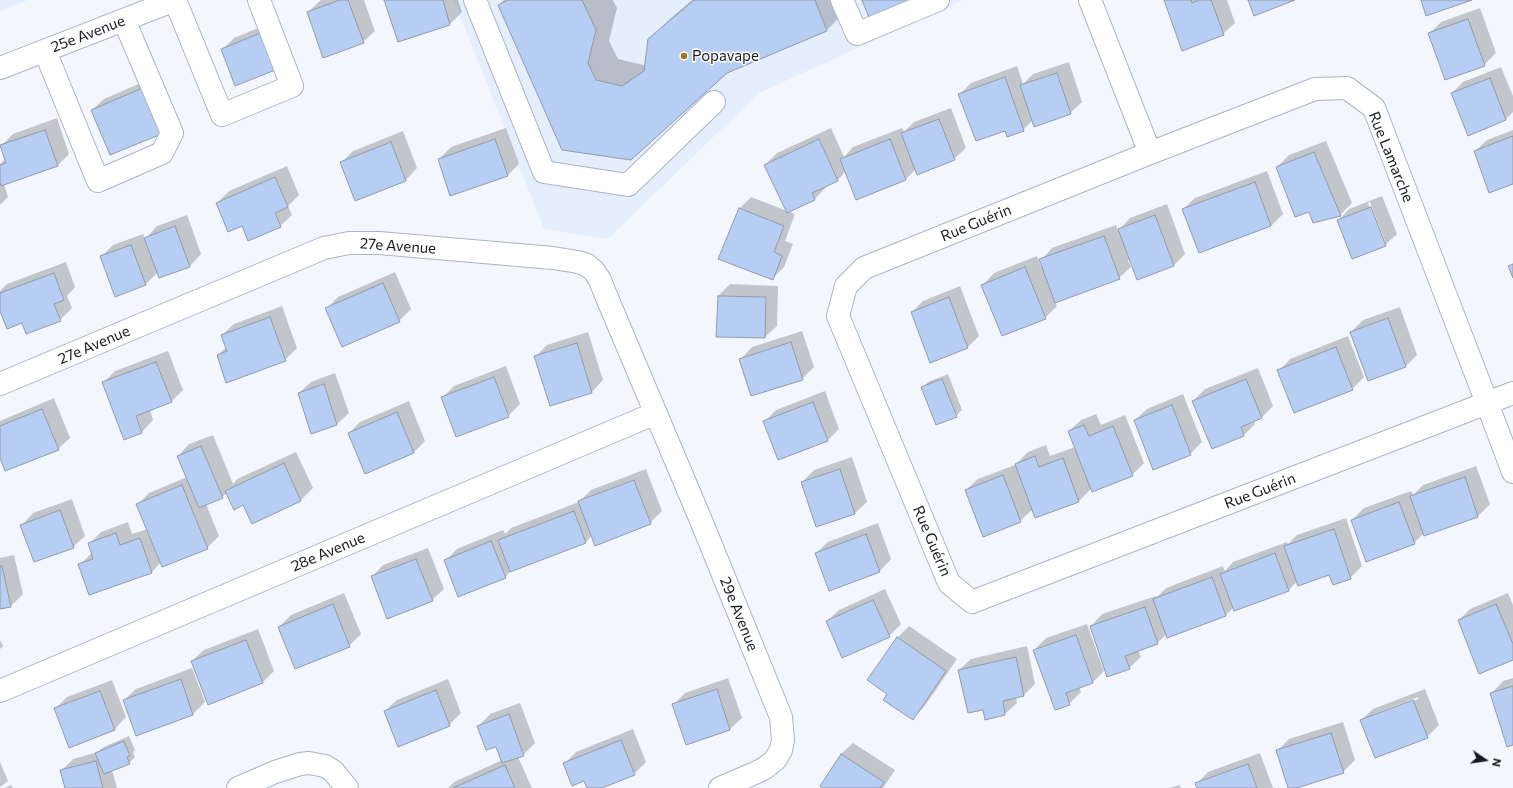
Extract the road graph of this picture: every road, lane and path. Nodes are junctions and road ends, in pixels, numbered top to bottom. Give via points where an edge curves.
1 (175, 0) edge
2 (259, 0) edge
3 (474, 0) edge
4 (842, 0) edge
5 (938, 0) edge
6 (1090, 0) edge
7 (124, 20) junction
8 (45, 50) junction
9 (0, 68) edge
10 (714, 102) dead end
11 (1150, 153) junction
12 (0, 384) edge
13 (1513, 393) edge
14 (1487, 403) junction
15 (656, 413) junction
16 (1513, 472) edge
17 (0, 691) edge
18 (238, 788) edge
19 (347, 788) edge
20 (720, 788) edge

1 - 2 street via 222,115 292,86
1 - 7 street, 25e Avenue
3 - 10 street via 544,172 628,185
4 - 5 street via 857,34
6 - 11 street
7 - 8 street, 25e Avenue
7 - 8 street via 172,133 162,152 98,181
8 - 9 street, 25e Avenue
11 - 14 street, Rue Lamarche via 1315,90 1347,88 1374,108
11 - 14 street, Rue Guérin via 864,268 846,286 838,316 949,583 972,602
12 - 15 street, 27e Avenue via 324,248 366,242 553,258 587,266 600,280
13 - 14 street, Rue Guérin
14 - 16 street, Rue Lamarche
15 - 17 street, 28e Avenue
15 - 20 street, 29e Avenue via 776,705 783,730 781,750 775,760 756,773
18 - 19 street via 275,772 310,763 325,766 336,774

